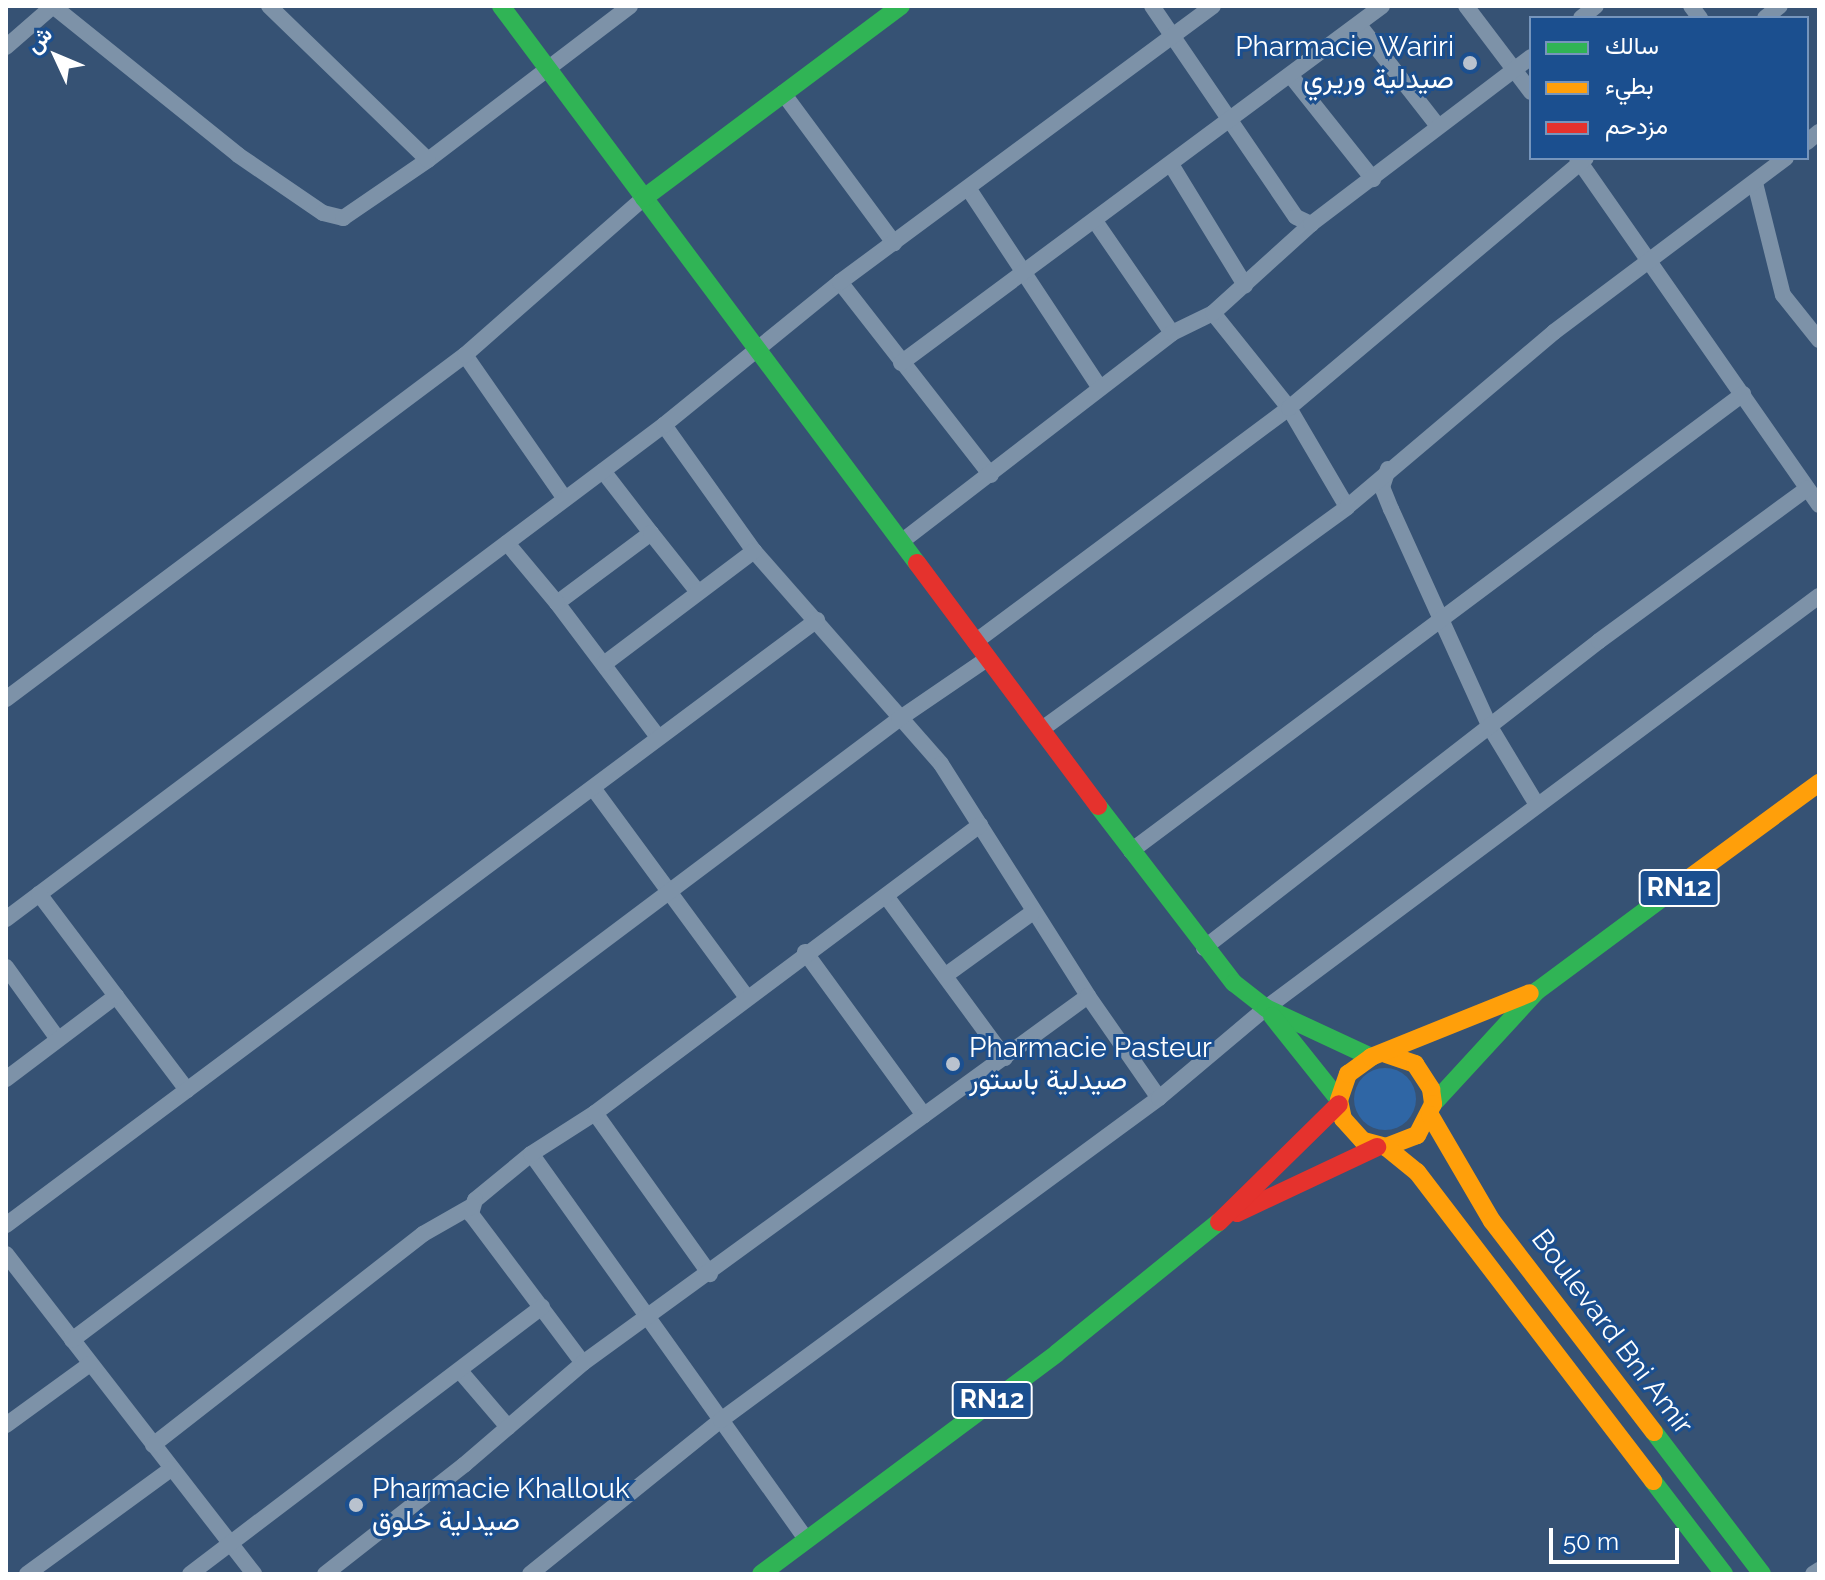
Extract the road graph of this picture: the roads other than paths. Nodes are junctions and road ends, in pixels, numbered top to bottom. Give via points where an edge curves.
1 (53, 6) edge
2 (269, 6) edge
3 (501, 6) edge
4 (630, 6) edge
5 (901, 6) edge
6 (1152, 6) edge
7 (1213, 6) edge
8 (1382, 6) edge
9 (1466, 6) edge
10 (1359, 25) junction
11 (1173, 37) junction
12 (6, 47) edge
13 (1529, 59) edge
14 (548, 70) junction
15 (1515, 70) junction
16 (1291, 76) junction
17 (1529, 89) edge
18 (783, 93) junction
19 (1229, 123) junction
20 (1438, 126) junction
21 (428, 160) junction
22 (1581, 160) edge
23 (1784, 160) edge
24 (1172, 166) junction
25 (1373, 179) junction
26 (1755, 183) junction
27 (970, 191) junction
28 (644, 198) junction
29 (1095, 221) junction
30 (1311, 224) junction
31 (894, 243) junction
32 (1648, 260) junction
33 (1025, 274) junction
34 (840, 282) junction
35 (1245, 285) junction
36 (1213, 313) junction
37 (1172, 333) junction
38 (1819, 340) edge
39 (755, 350) junction
40 (465, 355) junction
41 (901, 363) junction
42 (1100, 388) junction
43 (1743, 394) junction
44 (1289, 408) junction
45 (664, 425) junction
46 (1389, 467) junction
47 (603, 471) junction
48 (991, 475) junction
49 (1807, 489) junction
50 (565, 499) junction
51 (1819, 505) edge
52 (1347, 507) junction
53 (651, 533) junction
54 (901, 542) junction
55 (507, 543) junction
56 (754, 551) junction
57 (698, 592) junction
58 (1819, 596) edge
59 (557, 603) junction
60 (817, 620) junction
61 (1444, 621) junction
62 (975, 642) junction
63 (987, 659) junction
64 (604, 664) junction
65 (6, 699) edge
66 (899, 719) junction
67 (1490, 727) junction
68 (1042, 729) junction
69 (658, 737) junction
70 (1819, 783) edge
71 (593, 788) junction
72 (1537, 805) junction
73 (980, 825) junction
74 (1131, 851) junction
75 (672, 891) junction
76 (39, 894) junction
77 (886, 896) junction
78 (1033, 912) junction
79 (6, 919) edge
80 (1204, 948) junction
81 (805, 952) junction
82 (6, 967) edge
83 (946, 975) junction
84 (1537, 991) junction
85 (116, 996) junction
86 (1088, 996) junction
87 (747, 998) junction
88 (1266, 1008) junction
89 (58, 1039) junction
90 (1378, 1056) junction
91 (1005, 1058) junction
92 (6, 1079) edge
93 (187, 1090) junction
94 (1159, 1098) junction
95 (1339, 1102) junction
96 (1432, 1110) junction
97 (595, 1113) junction
98 (924, 1115) junction
99 (1382, 1147) junction
100 (531, 1154) junction
101 (472, 1206) junction
102 (1219, 1222) junction
103 (6, 1225) edge
104 (6, 1254) edge
105 (710, 1274) junction
106 (542, 1307) junction
107 (646, 1317) junction
108 (72, 1340) junction
109 (583, 1363) junction
110 (90, 1364) junction
111 (460, 1371) junction
112 (721, 1420) junction
113 (6, 1425) edge
114 (508, 1427) junction
115 (153, 1445) junction
116 (171, 1469) junction
117 (806, 1539) junction
118 (230, 1544) junction
119 (1819, 1570) edge
120 (27, 1574) edge
121 (190, 1574) edge
122 (254, 1574) edge
123 (325, 1574) edge
124 (530, 1574) edge
125 (761, 1574) edge
126 (1724, 1574) edge
127 (1762, 1574) edge
128 (1813, 1574) edge

1 - 12 street
1 - 21 street via 178,111 323,213 352,215
2 - 21 street
3 - 14 main road
4 - 14 street
5 - 18 main road
6 - 11 street
7 - 11 street
8 - 10 street
9 - 15 street
10 - 16 street
10 - 20 street
11 - 19 street
11 - 27 street
13 - 15 street
14 - 21 street
14 - 28 main road
15 - 17 street
15 - 20 street
16 - 19 street
16 - 25 street
18 - 28 main road
18 - 31 street
19 - 24 street
19 - 30 street via 1296,217
20 - 25 street
22 - 32 street
22 - 44 street
23 - 26 street
24 - 29 street
24 - 35 street
25 - 30 street
26 - 32 street
26 - 38 street via 1783,295
27 - 31 street
27 - 33 street
28 - 39 main road
28 - 40 street
29 - 33 street
29 - 37 street
30 - 35 street
31 - 34 street
32 - 43 street
32 - 46 street
33 - 41 street
33 - 42 street
34 - 39 street
34 - 41 street
35 - 36 street
36 - 37 street
36 - 44 street
37 - 42 street
39 - 45 street
39 - 54 main road
40 - 50 street
40 - 65 street
41 - 48 street
42 - 48 street
43 - 49 street
43 - 61 street
44 - 52 street
44 - 62 street
45 - 47 street
45 - 56 street
46 - 52 street
46 - 61 street via 1382,487
47 - 50 street
47 - 53 street
48 - 54 street
49 - 51 street
49 - 67 street
50 - 55 street
52 - 68 street
53 - 57 street
53 - 59 street
54 - 62 main road
55 - 59 street
55 - 76 street
56 - 57 street
56 - 60 street
57 - 64 street
58 - 72 street
59 - 64 street
60 - 66 street
60 - 69 street
61 - 67 street
61 - 74 street
62 - 63 main road
63 - 66 street
63 - 68 main road
64 - 69 street
66 - 73 street via 941,764
66 - 75 street
67 - 72 street
67 - 80 street
68 - 74 main road
69 - 71 street
70 - 84 main road, RN12
71 - 75 street
71 - 93 street
72 - 88 street
73 - 77 street
73 - 78 street
74 - 80 main road
75 - 87 street
75 - 108 street
76 - 79 street
76 - 85 street
77 - 81 street
77 - 83 street
78 - 83 street
78 - 86 street
80 - 88 main road via 1234,983
81 - 87 street
81 - 98 street
82 - 89 street
83 - 91 street
84 - 90 main road, RN12
84 - 96 main road, RN12
85 - 89 street
85 - 93 street
86 - 91 street
86 - 94 street
87 - 97 street
88 - 90 main road
88 - 94 street
88 - 95 main road
89 - 92 street
90 - 95 main road, RN12 via 1348,1074
90 - 96 main road via 1415,1064 1431,1089
91 - 98 street
93 - 103 street
94 - 112 street
95 - 99 main road via 1351,1132
95 - 102 main road, RN12
96 - 99 main road, RN12 via 1417,1135
96 - 127 main road, Boulevard Bni Amir via 1492,1221
97 - 100 street
97 - 105 street
98 - 105 street
99 - 102 main road, RN12
99 - 126 main road, Boulevard Bni Amir via 1417,1172
100 - 101 street
100 - 107 street
101 - 106 street via 473,1219
101 - 115 street via 423,1234
102 - 117 main road, RN12 via 1057,1353
104 - 108 street
105 - 107 street
106 - 109 street
106 - 111 street
107 - 109 street
107 - 112 street
108 - 110 street
109 - 114 street
110 - 113 street
110 - 115 street
111 - 114 street
111 - 118 street
112 - 117 street
112 - 124 street
114 - 123 street
115 - 116 street
116 - 118 street
116 - 120 street
117 - 125 main road, RN12
118 - 121 street
118 - 122 street
119 - 128 street

